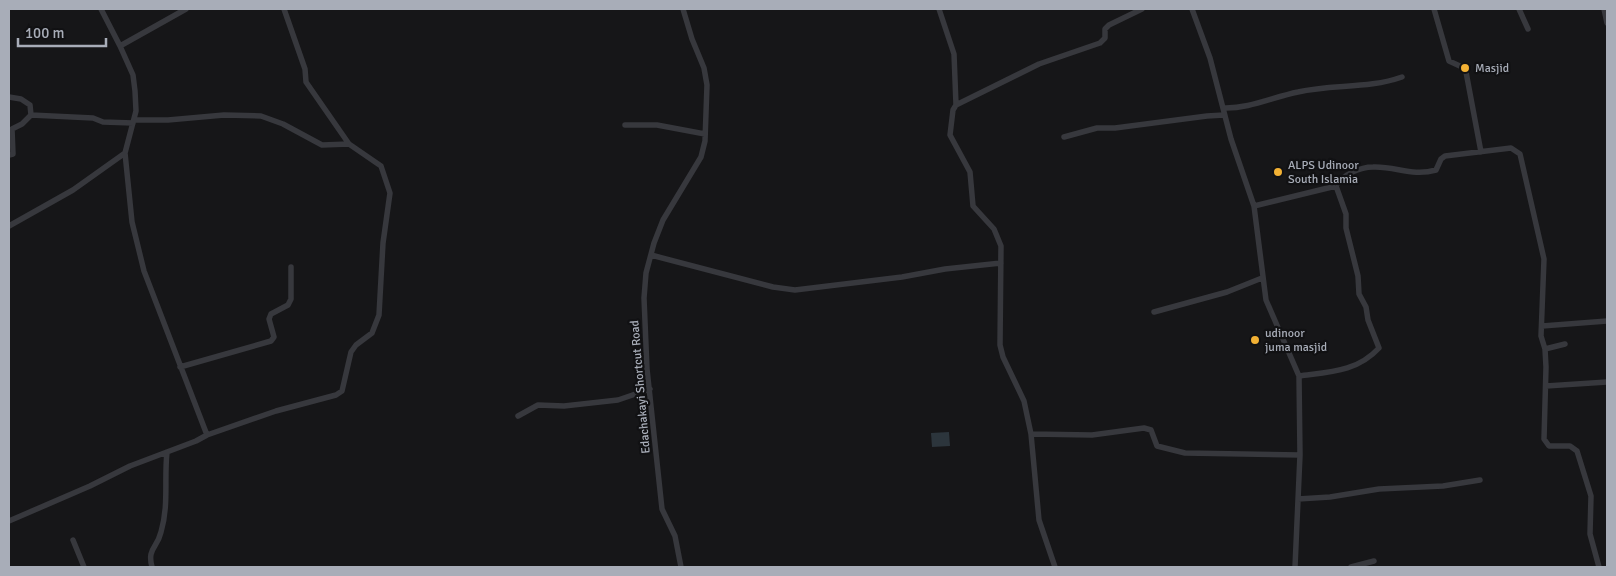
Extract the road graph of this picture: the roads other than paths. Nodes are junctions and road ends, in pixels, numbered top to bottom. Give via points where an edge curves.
1 (101, 9) edge
2 (186, 9) edge
3 (284, 9) edge
4 (683, 9) edge
5 (940, 9) edge
6 (1142, 9) edge
7 (1192, 9) edge
8 (1434, 9) edge
9 (1519, 9) edge
10 (1604, 9) edge
11 (1607, 23) edge
12 (1528, 28) dead end
13 (120, 46) junction
14 (1402, 77) dead end
15 (9, 97) edge
16 (956, 105) junction
17 (1223, 108) junction
18 (1224, 115) junction
19 (31, 116) junction
20 (134, 121) junction
21 (625, 125) dead end
22 (705, 134) junction
23 (1064, 137) dead end
24 (349, 144) junction
25 (1481, 152) junction
26 (125, 153) junction
27 (9, 155) edge
28 (1336, 186) junction
29 (1254, 206) junction
30 (9, 226) edge
31 (651, 255) junction
32 (1002, 263) junction
33 (291, 267) dead end
34 (1262, 278) junction
35 (1154, 312) dead end
36 (1607, 321) edge
37 (1542, 326) junction
38 (1565, 344) dead end
39 (1545, 349) junction
40 (180, 367) junction
41 (1299, 376) junction
42 (1607, 382) edge
43 (1546, 386) junction
44 (650, 389) junction
45 (518, 416) dead end
46 (1031, 434) junction
47 (207, 435) junction
48 (167, 452) junction
49 (1300, 455) junction
50 (1480, 480) dead end
51 (1298, 498) junction
52 (9, 521) edge
53 (73, 540) dead end
54 (1374, 561) dead end
55 (84, 567) edge
56 (152, 567) edge
57 (681, 567) edge
58 (1055, 567) edge
59 (1294, 567) edge
60 (1351, 567) edge
61 (1599, 567) edge

1 - 13 street
2 - 13 street
3 - 24 street via 305,69 306,82
4 - 22 street, Edachakayi Shortcut Road via 707,85
5 - 16 street via 954,54
6 - 16 street via 1109,25 1100,43 1040,64
7 - 17 street via 1210,58
8 - 25 street via 1449,61 1466,72 1472,118
9 - 12 street
10 - 11 street
13 - 20 street via 133,74
14 - 17 street via 1362,86 1298,92 1243,107
15 - 19 street via 30,105
16 - 32 street via 950,135 970,172 974,206 1000,238
17 - 18 street
18 - 23 street via 1097,128
18 - 29 street
19 - 20 street
19 - 27 street via 12,129 13,154
20 - 24 street via 261,116 322,145
20 - 26 street
21 - 22 street via 657,126
22 - 31 street, Edachakayi Shortcut Road via 701,156 664,220
24 - 47 street via 381,166 390,193 383,243 380,315 372,333 351,352 342,391 336,395
25 - 28 street via 1443,157 1438,168 1432,171 1410,173 1374,166 1364,168 1347,175
25 - 37 street via 1511,148 1520,154 1544,259
26 - 30 street via 74,190
26 - 40 street via 132,222 144,271
28 - 29 street
28 - 41 street via 1346,214 1359,294 1378,348 1357,366 1327,374
29 - 34 street
31 - 32 street via 795,290
31 - 44 street, Edachakayi Shortcut Road via 646,273 643,324
32 - 46 street via 1000,345 1024,401
33 - 40 street via 291,299 269,319 274,338
34 - 35 street via 1227,292
34 - 41 street via 1272,318
36 - 37 street
37 - 39 street
38 - 39 street
39 - 43 street
40 - 47 street
41 - 49 street
42 - 43 street
43 - 61 street via 1545,444 1570,446 1577,451 1591,496 1590,534
44 - 45 street via 618,400 564,406 538,405
44 - 57 street, Edachakayi Shortcut Road via 662,509 675,536
46 - 49 street via 1092,436 1144,428 1151,430 1157,446 1185,453
46 - 58 street via 1038,520
47 - 48 street
48 - 52 street
48 - 56 street via 168,501 161,534 151,549
49 - 51 street
50 - 51 street via 1443,486 1379,489 1324,498
51 - 59 street
53 - 55 street
54 - 60 street

